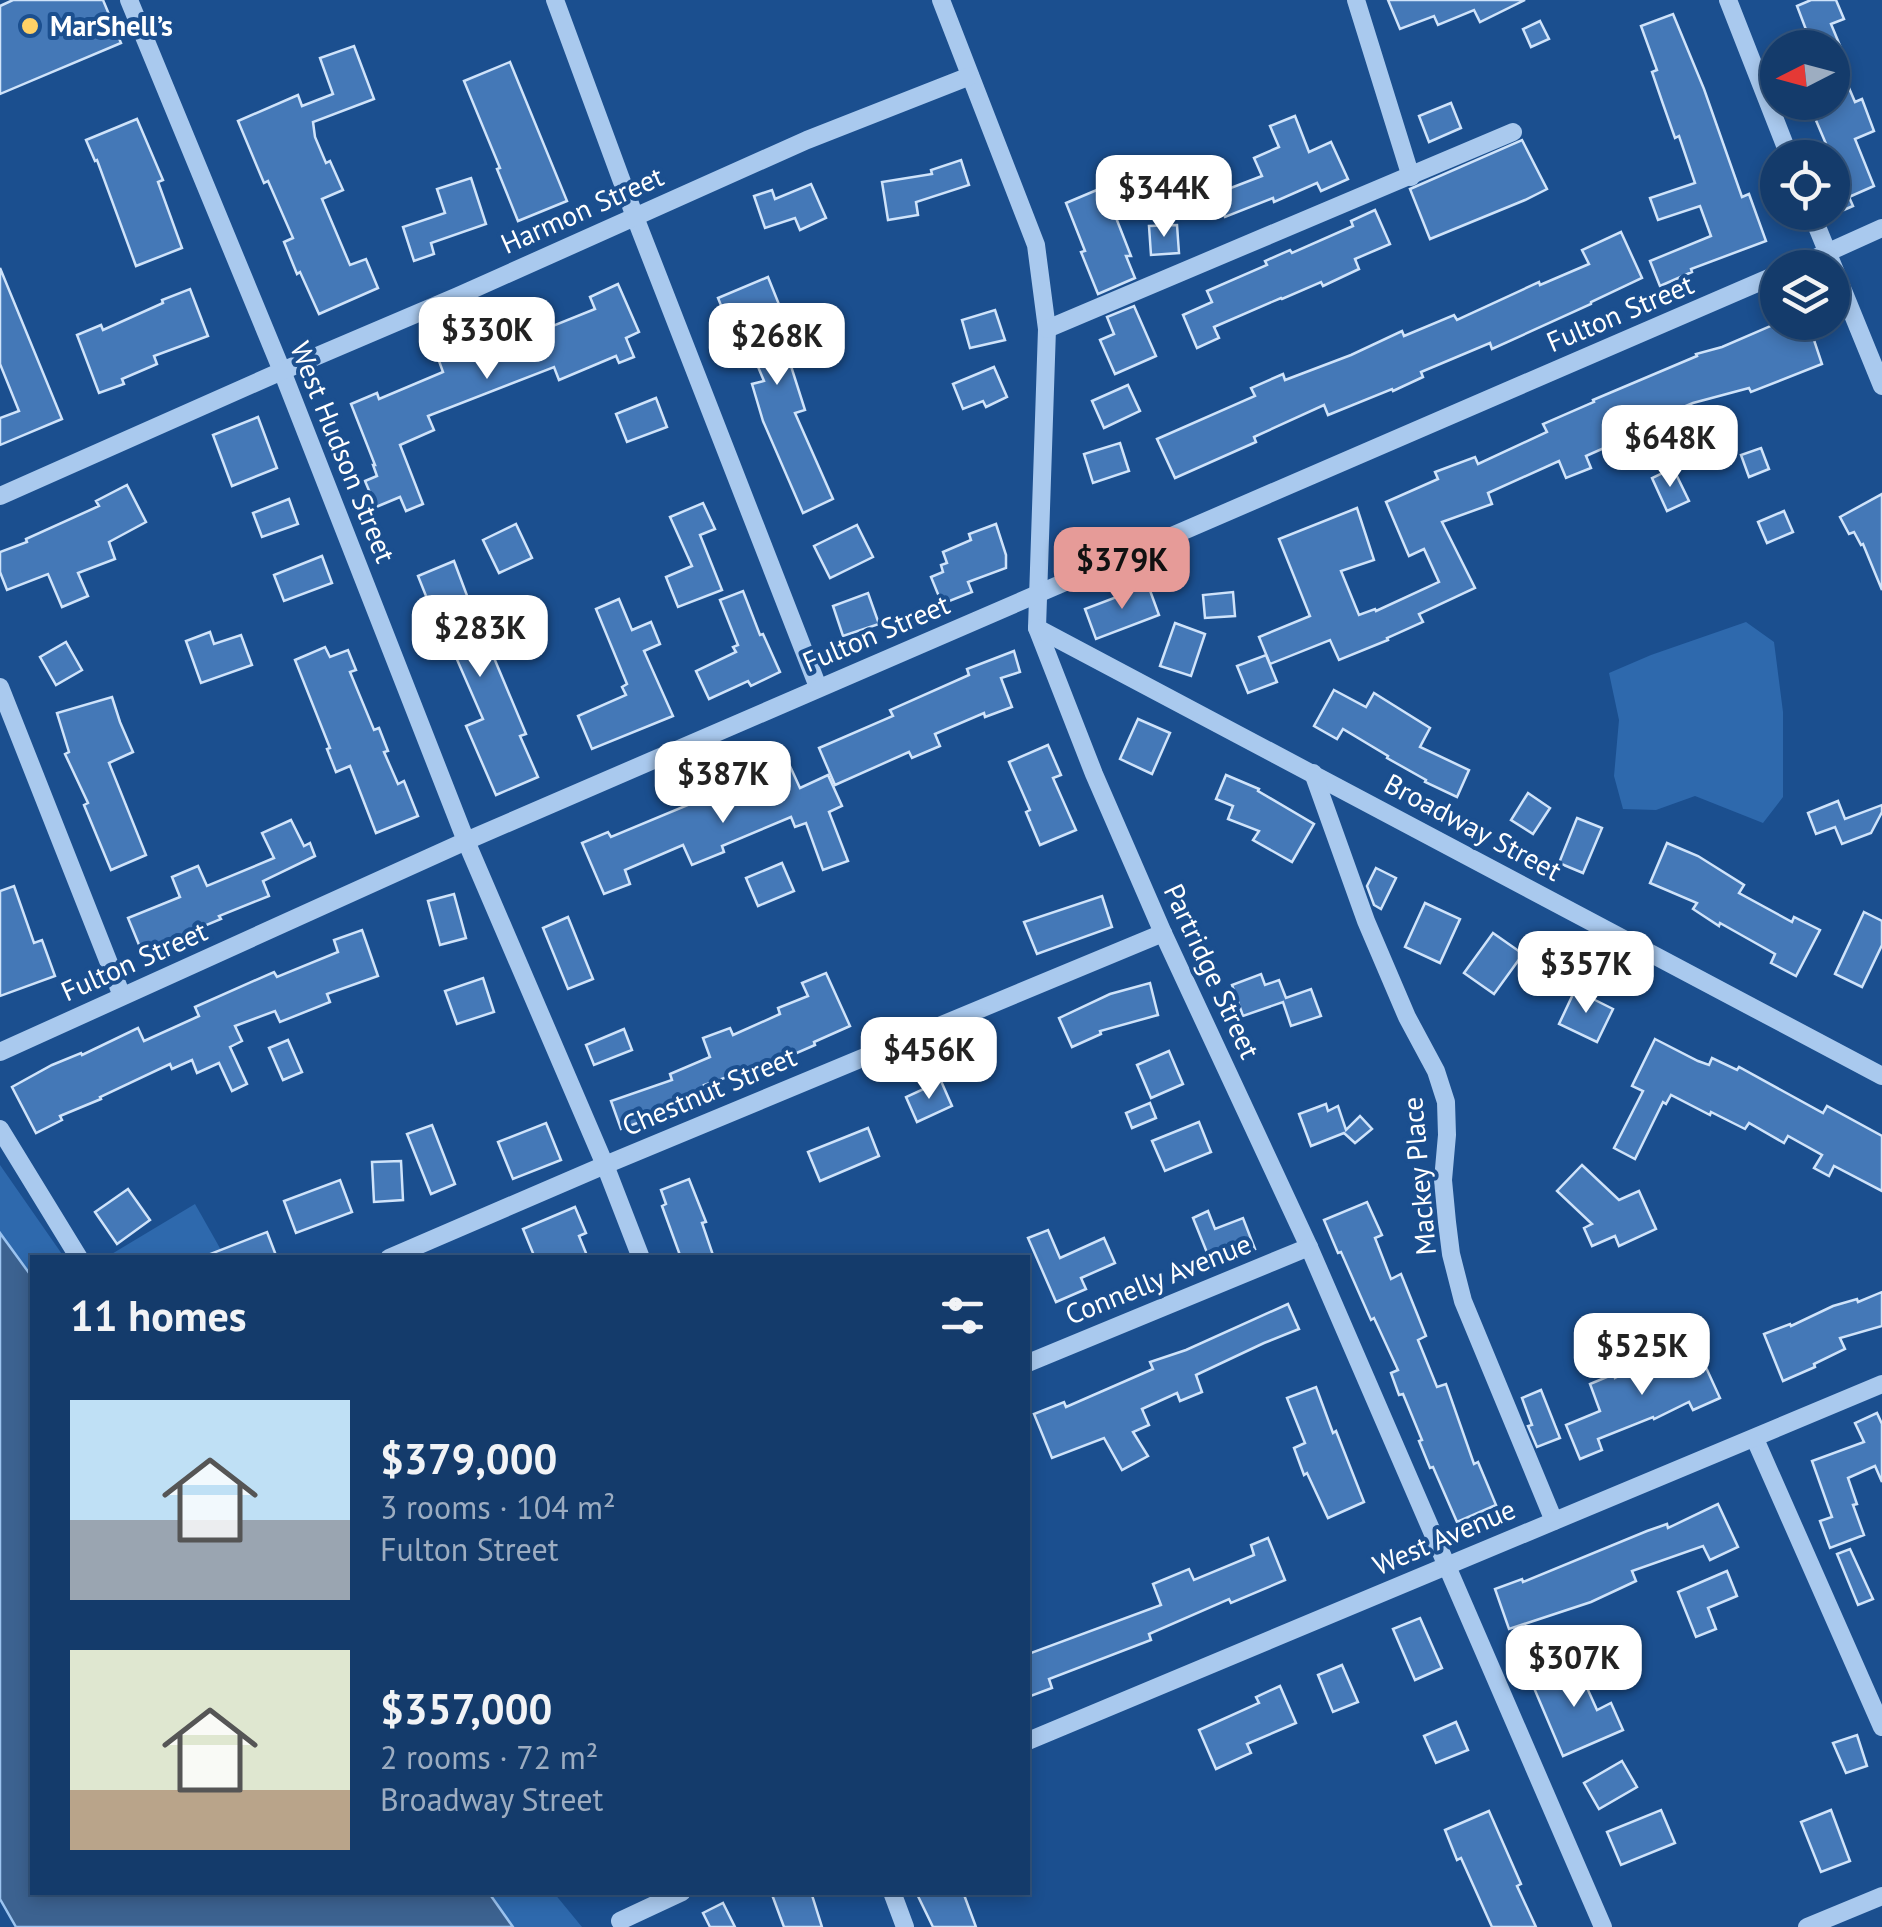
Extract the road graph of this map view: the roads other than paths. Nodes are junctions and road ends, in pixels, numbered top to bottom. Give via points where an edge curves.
1 (129, 0) edge
2 (555, 0) edge
3 (940, 0) edge
4 (1356, 0) edge
5 (1728, 0) edge
6 (970, 76) junction
7 (1513, 132) dead end
8 (1783, 140) edge
9 (1411, 177) junction
10 (635, 217) junction
11 (1882, 228) edge
12 (1832, 250) edge
13 (1760, 282) edge
14 (1850, 308) edge
15 (1047, 328) junction
16 (282, 371) junction
17 (1882, 386) edge
18 (0, 496) edge
19 (1037, 595) junction
20 (1037, 628) junction
21 (0, 687) edge
22 (818, 687) junction
23 (1313, 773) junction
24 (466, 841) junction
25 (1163, 933) junction
26 (122, 996) junction
27 (0, 1052) edge
28 (1882, 1076) edge
29 (0, 1128) edge
30 (605, 1165) junction
31 (1309, 1247) junction
32 (77, 1255) edge
33 (396, 1255) edge
34 (641, 1255) edge
35 (1030, 1362) edge
36 (1882, 1384) edge
37 (1755, 1439) junction
38 (1554, 1520) junction
39 (1447, 1566) junction
40 (1882, 1727) edge
41 (1030, 1740) edge
42 (676, 1895) edge
43 (893, 1895) edge
44 (1882, 1896) edge
45 (620, 1921) dead end
46 (905, 1927) edge
47 (1603, 1927) edge
48 (1807, 1927) edge

1 - 16 street, West Hudson Street
2 - 10 street
3 - 6 street, Partridge Street
4 - 9 street
5 - 8 street
6 - 10 street, Harmon Street
6 - 15 street, Partridge Street via 1036,245
7 - 9 street
9 - 15 street
10 - 16 street, Harmon Street
10 - 22 street
11 - 12 street
13 - 19 street, Fulton Street
14 - 17 street
15 - 19 street, Partridge Street
16 - 18 street, Harmon Street
16 - 24 street, West Hudson Street
19 - 20 street, Partridge Street
19 - 22 street, Fulton Street
20 - 23 street, Broadway Street
20 - 25 street, Partridge Street
21 - 26 street
22 - 24 street, Fulton Street
23 - 28 street, Broadway Street
23 - 38 street, Mackey Place via 1366,921 1436,1071 1446,1102 1443,1180 1451,1254 1463,1302
24 - 26 street, Fulton Street
24 - 30 street, West Hudson Street
25 - 30 street, Chestnut Street
25 - 31 street, Partridge Street
26 - 27 street, Fulton Street
29 - 32 street
30 - 33 street, Chestnut Street
30 - 34 street, West Hudson Street
31 - 35 street, Connelly Avenue
31 - 39 street, Partridge Street
36 - 37 street, West Avenue
37 - 38 street, West Avenue
37 - 40 street
38 - 39 street, West Avenue
39 - 41 street, West Avenue
39 - 47 street, Partridge Street
42 - 45 street
43 - 46 street
44 - 48 street

